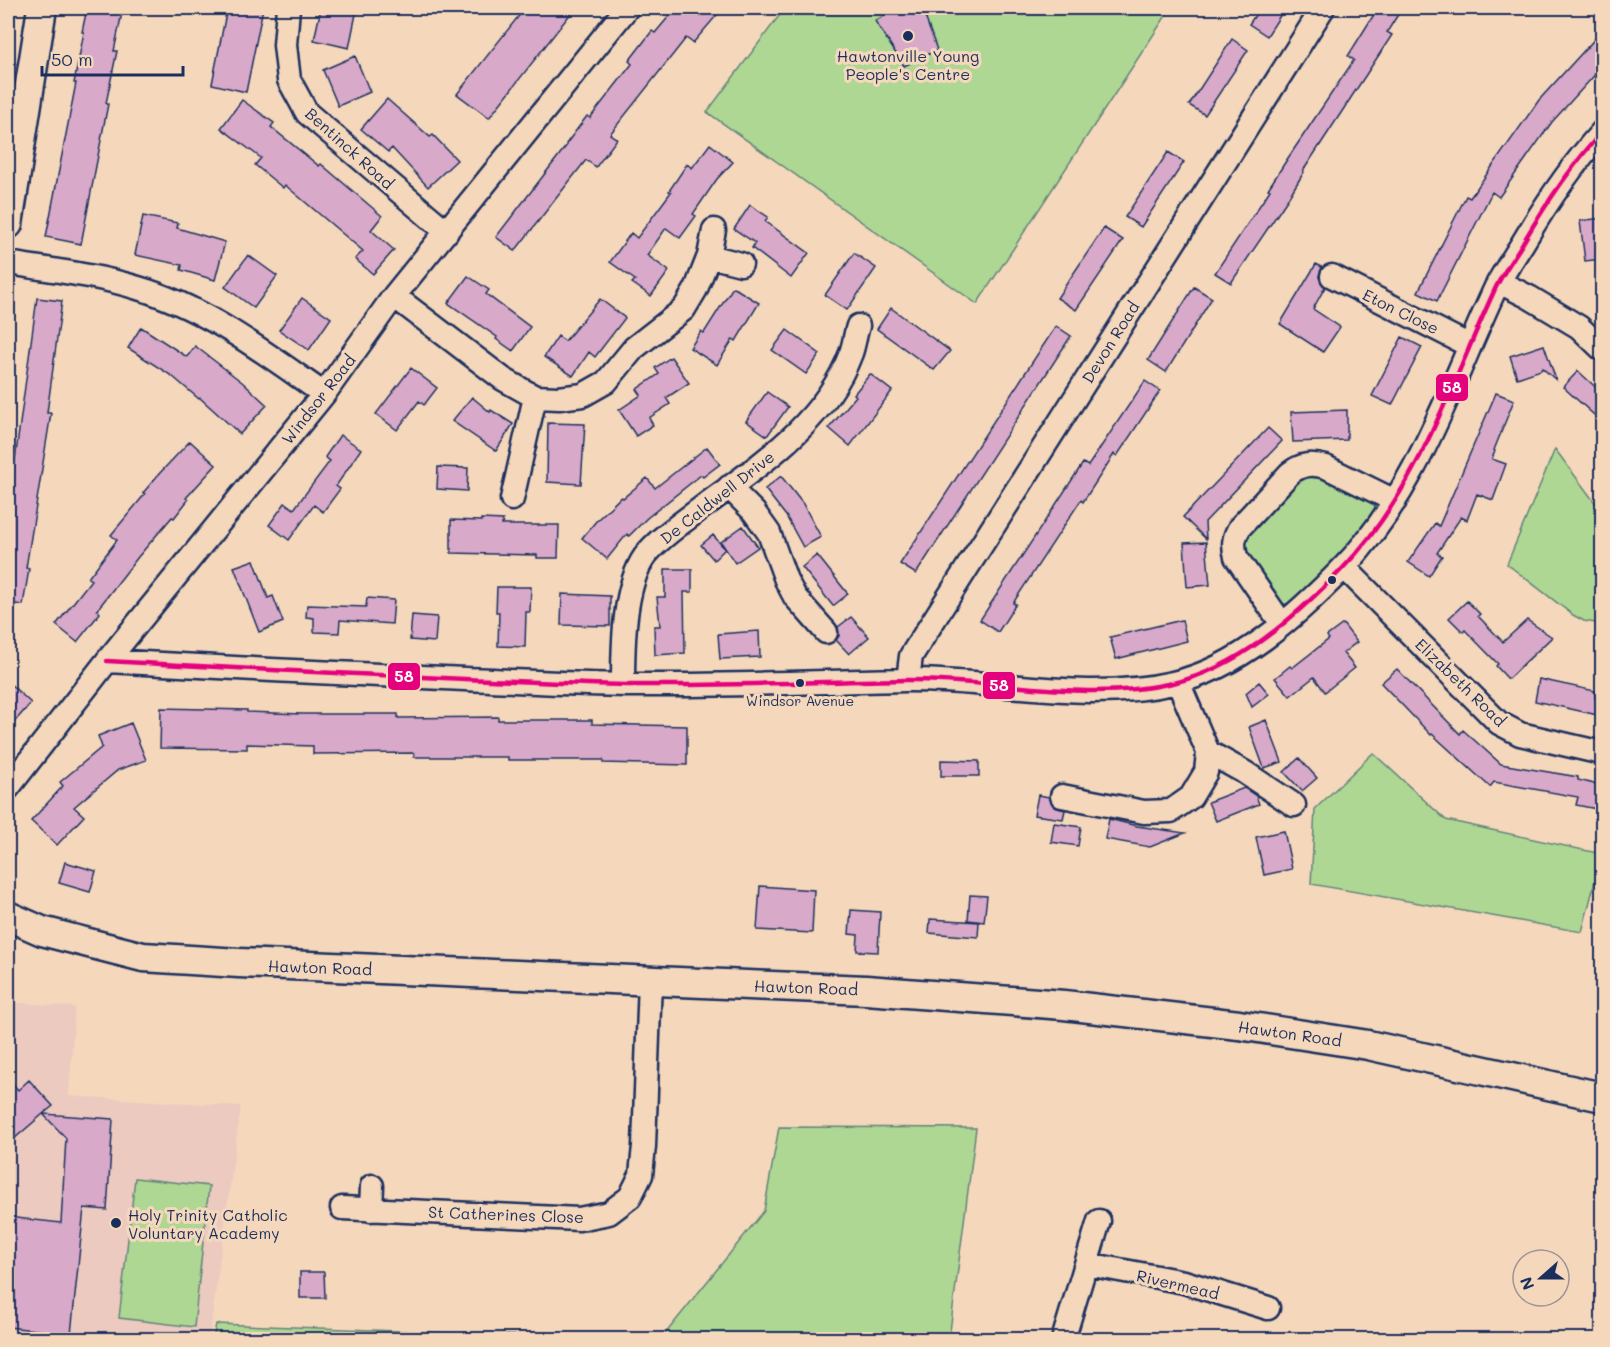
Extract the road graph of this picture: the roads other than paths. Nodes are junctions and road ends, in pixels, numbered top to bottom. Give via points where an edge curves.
1 (42, 8) edge
2 (288, 8) edge
3 (627, 8) edge
4 (1323, 8) edge
5 (1602, 132) edge
6 (8, 218) edge
7 (714, 230) dead end
8 (447, 232) junction
9 (709, 256) junction
10 (8, 262) edge
11 (741, 264) dead end
12 (1332, 276) dead end
13 (1499, 282) junction
14 (394, 296) junction
15 (858, 326) dead end
16 (1470, 346) junction
17 (1602, 349) edge
18 (324, 394) junction
19 (535, 397) junction
20 (729, 487) junction
21 (512, 499) dead end
22 (1395, 501) junction
23 (1344, 567) junction
24 (1282, 624) junction
25 (826, 632) dead end
26 (107, 662) junction
27 (908, 680) junction
28 (1178, 682) junction
29 (623, 685) junction
30 (1208, 752) junction
31 (1602, 753) edge
32 (8, 788) edge
33 (1062, 796) dead end
34 (1294, 805) dead end
35 (8, 916) edge
36 (650, 980) junction
37 (1602, 1097) edge
38 (372, 1186) dead end
39 (342, 1208) dead end
40 (372, 1209) junction
41 (1099, 1221) dead end
42 (1087, 1264) junction
43 (1268, 1308) dead end
44 (1063, 1340) edge

1 - 6 street
2 - 8 street, Bentinck Road via 285,45 289,80 307,113
3 - 8 street, Windsor Road
4 - 27 street, Devon Road via 911,656
5 - 13 street via 1578,158
7 - 9 street
8 - 14 street, Windsor Road
9 - 11 street
9 - 19 street via 684,309 634,348 606,382 584,395
10 - 18 street via 138,287 181,304 245,340
12 - 16 street, Eton Close
13 - 16 street
13 - 17 street via 1579,327
14 - 18 street, Windsor Road
14 - 19 street via 503,380
15 - 20 street, De Caldwell Drive via 851,352 818,409 799,431
16 - 22 street
18 - 26 street, Windsor Road
19 - 21 street
20 - 25 street via 769,533 795,597
20 - 29 street, De Caldwell Drive via 645,556 631,586 624,633
22 - 23 street
22 - 24 street via 1326,467 1306,465 1290,473 1240,527 1234,536 1236,557
23 - 24 street
23 - 31 street, Elizabeth Road via 1499,723 1520,734
24 - 28 street via 1244,653
26 - 29 street
26 - 32 street, Windsor Road
27 - 28 street via 1099,692
27 - 29 street
28 - 30 street
30 - 33 street via 1206,772 1191,798 1171,811 1144,812
30 - 34 street
35 - 36 street, Hawton Road via 42,931 143,957
36 - 37 street, Hawton Road via 987,998 1239,1025 1368,1045
36 - 40 street, St Catherines Close via 644,1146 641,1175 630,1197 609,1213 579,1220
38 - 40 street
39 - 40 street, St Catherines Close
41 - 42 street
42 - 43 street, Rivermead via 1184,1282
42 - 44 street

